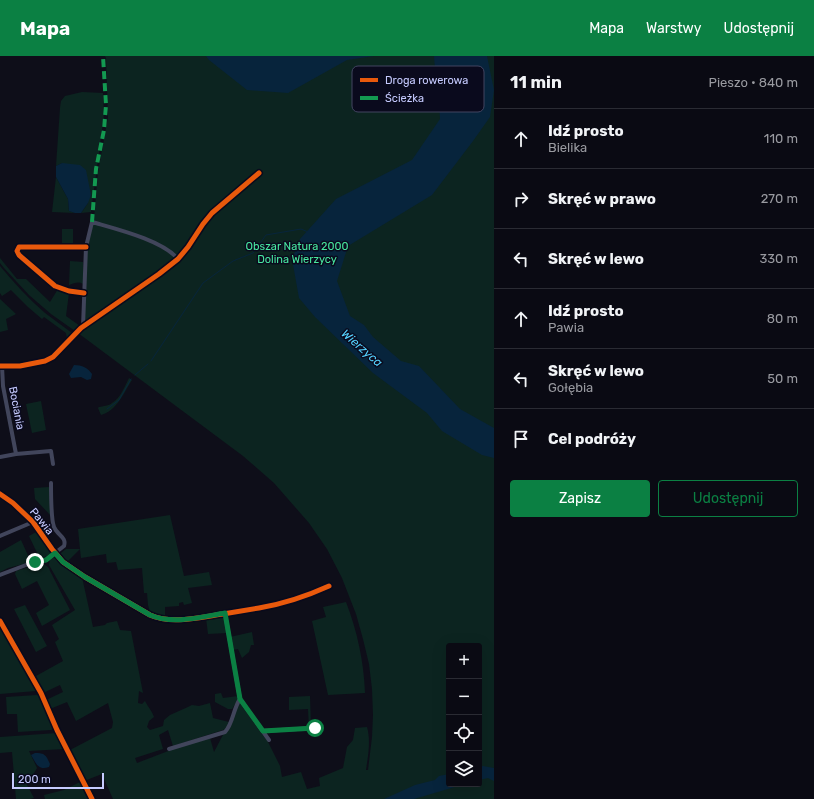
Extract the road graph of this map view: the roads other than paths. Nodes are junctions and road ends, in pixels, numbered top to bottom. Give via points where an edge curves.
1 (259, 173) dead end
2 (86, 247) junction
3 (178, 259) junction
4 (84, 293) junction
5 (82, 327) junction
6 (1, 366) edge
7 (16, 454) junction
8 (0, 457) edge
9 (52, 464) dead end
10 (51, 483) dead end
11 (0, 494) edge
12 (32, 522) junction
13 (0, 536) edge
14 (55, 553) junction
15 (0, 575) edge
16 (329, 586) dead end
17 (225, 613) junction
18 (0, 621) edge
19 (240, 699) junction
20 (315, 728) dead end
21 (263, 731) junction
22 (269, 740) dead end
23 (169, 749) dead end
24 (92, 799) edge

1 - 3 street via 212,213
2 - 3 street via 92,222 146,239 173,253
2 - 4 street
2 - 4 street via 19,247 17,251 55,286
3 - 5 street
4 - 5 street
5 - 6 street via 49,360 20,366
6 - 7 street, Bociania
7 - 8 street
7 - 9 street via 51,451
10 - 14 street via 54,526 65,543
11 - 12 street, Pawia
12 - 13 street
12 - 14 street, Pawia
14 - 15 street via 46,560
14 - 17 street, Pawia via 63,562 85,577 158,618 187,619
16 - 17 street, Pawia via 270,606
17 - 19 street
18 - 24 street via 41,693
19 - 21 street
19 - 23 street via 225,732
20 - 21 street
21 - 22 street

